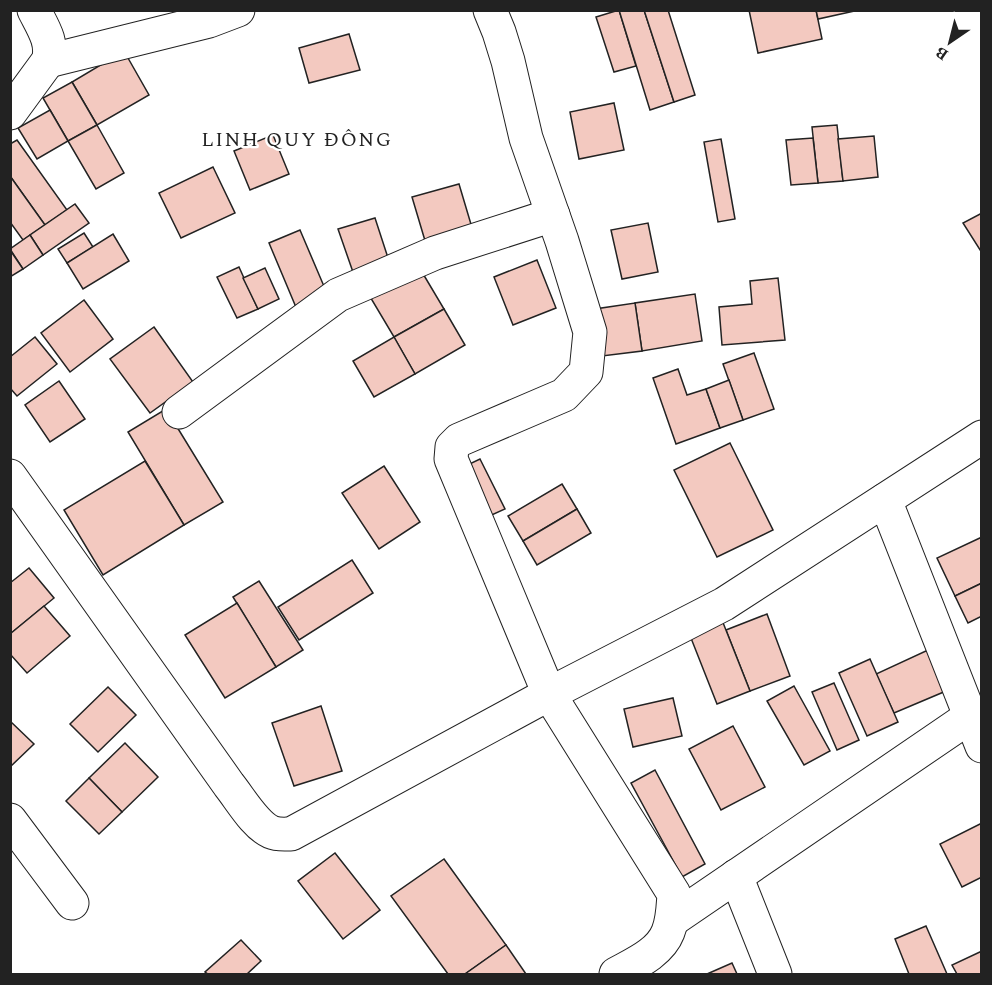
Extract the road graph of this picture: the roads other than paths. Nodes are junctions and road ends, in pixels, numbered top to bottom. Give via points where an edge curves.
1 (34, 10) edge
2 (238, 10) edge
3 (490, 10) edge
4 (48, 61) junction
5 (10, 113) edge
6 (553, 214) junction
7 (179, 412) dead end
8 (981, 437) edge
9 (10, 476) edge
10 (885, 500) junction
11 (549, 694) junction
12 (976, 731) edge
13 (10, 820) edge
14 (736, 876) junction
15 (72, 903) dead end
16 (672, 920) junction
17 (616, 975) edge
18 (775, 975) edge

1 - 4 street via 51,48
2 - 4 street via 209,21
3 - 6 street via 526,138
4 - 5 street
6 - 7 street via 435,253 338,295
6 - 11 street via 590,332 586,372 564,395 459,440 452,447 451,459
8 - 10 street
9 - 11 street via 229,785 260,825 272,833 291,834
10 - 11 street via 724,604
10 - 12 street
11 - 16 street via 674,894
12 - 14 street
13 - 15 street
14 - 16 street
14 - 18 street
16 - 17 street via 667,935 655,950

